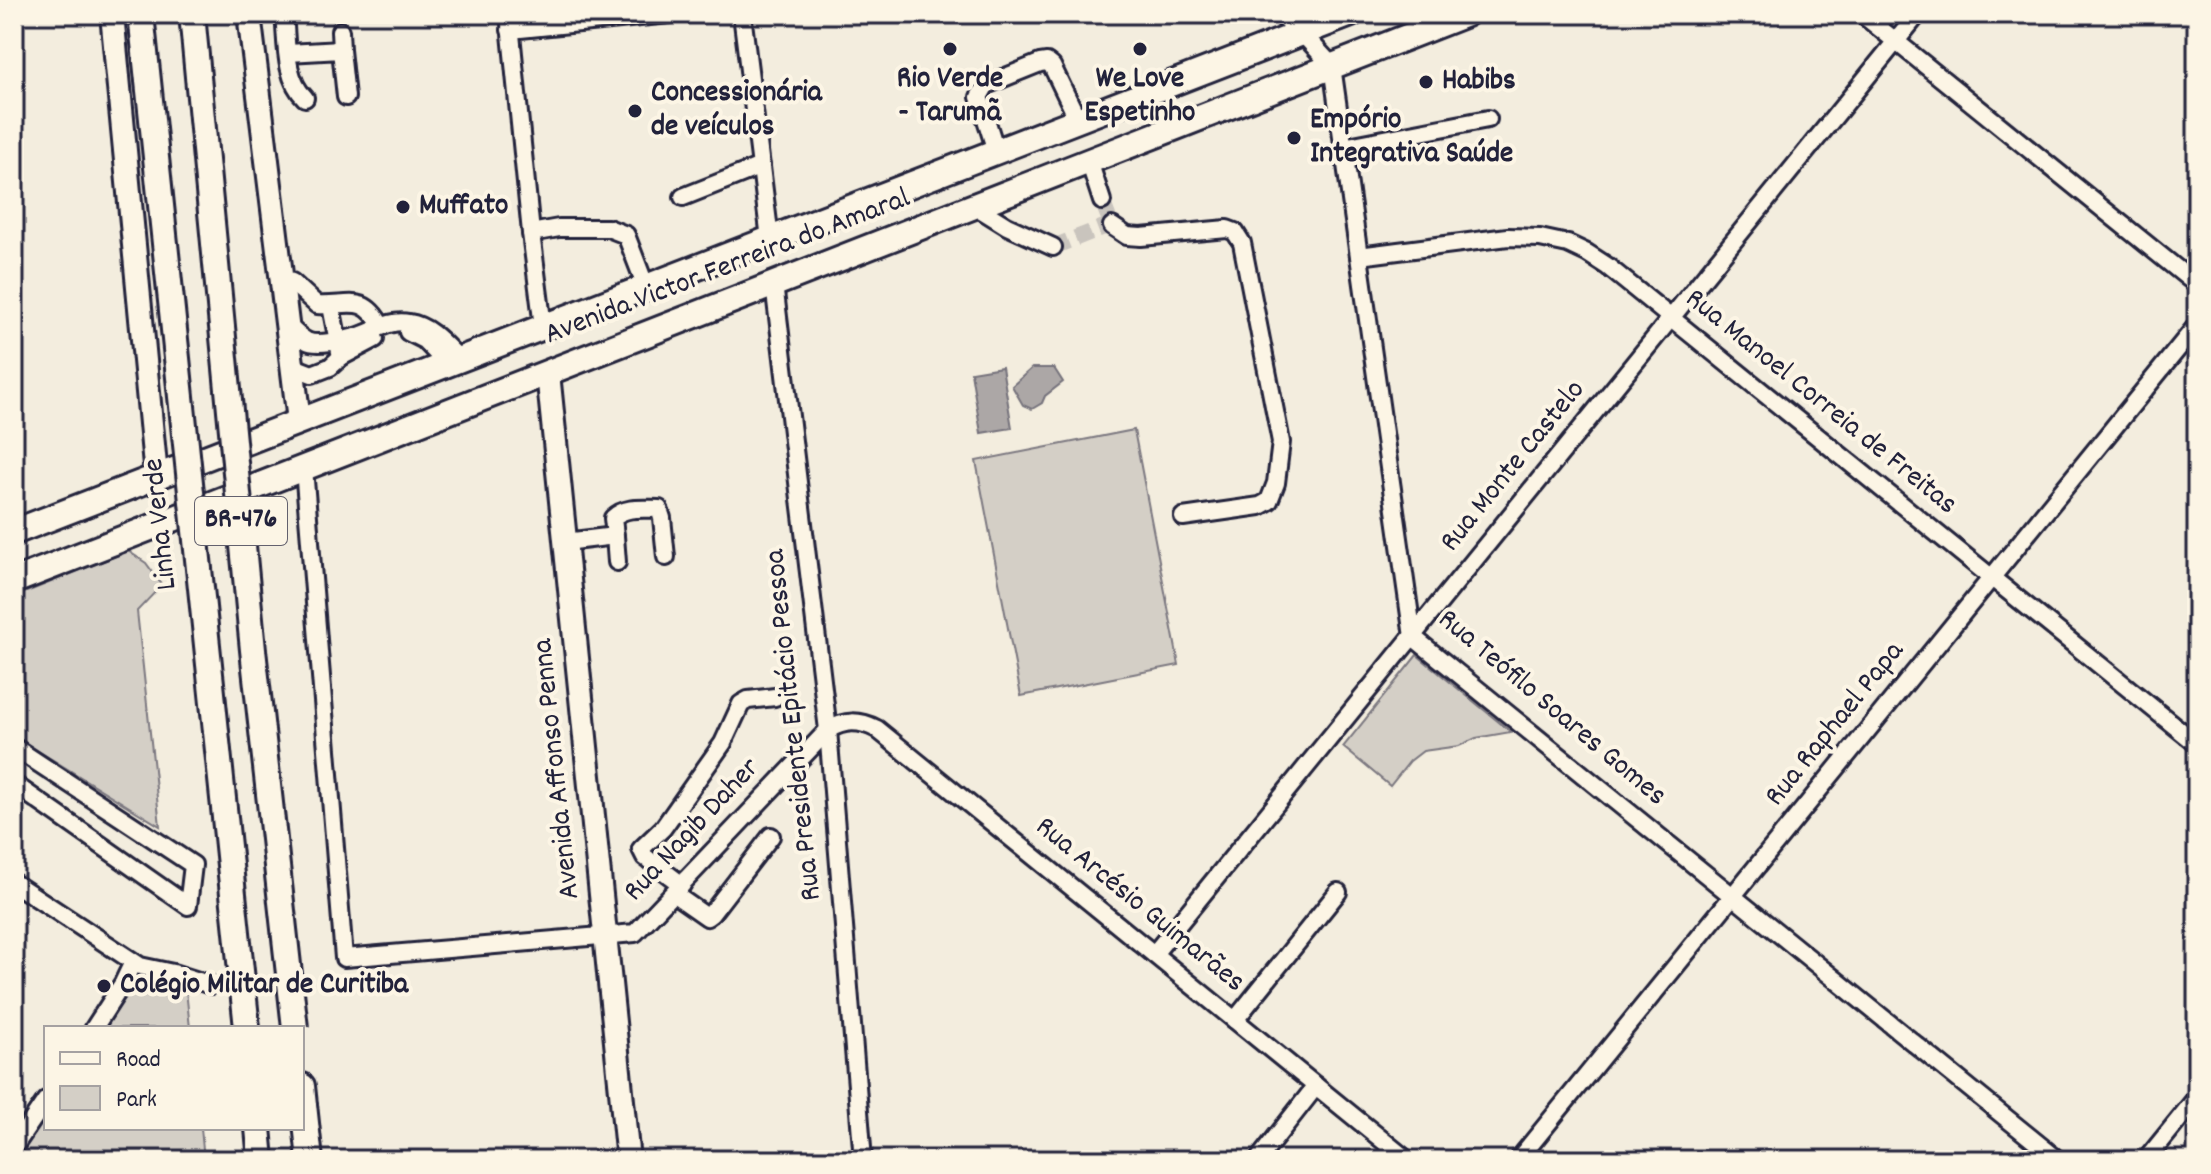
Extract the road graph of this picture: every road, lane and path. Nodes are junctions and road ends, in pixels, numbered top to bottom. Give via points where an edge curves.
1 (112, 14) edge
2 (141, 14) edge
3 (192, 14) edge
4 (249, 14) edge
5 (284, 14) edge
6 (663, 14) edge
7 (670, 14) edge
8 (742, 14) edge
9 (1279, 14) edge
10 (1351, 14) edge
11 (1466, 14) edge
12 (1862, 14) edge
13 (1918, 14) edge
14 (509, 22) edge
15 (340, 31) dead end
16 (1302, 33) junction
17 (1896, 42) junction
18 (341, 50) junction
19 (288, 53) junction
20 (1332, 66) junction
21 (346, 97) dead end
22 (305, 98) dead end
23 (1488, 119) dead end
24 (1078, 120) junction
25 (1343, 147) junction
26 (996, 151) junction
27 (1089, 161) junction
28 (761, 166) junction
29 (683, 197) dead end
30 (1102, 201) tunnel mouth
31 (975, 206) junction
32 (1112, 226) dead end
33 (531, 233) junction
34 (770, 239) junction
35 (1053, 247) dead end
36 (1359, 256) junction
37 (281, 278) junction
38 (774, 284) junction
39 (2197, 285) edge
40 (646, 287) junction
41 (331, 306) junction
42 (1670, 317) junction
43 (287, 325) junction
44 (2197, 325) edge
45 (381, 326) junction
46 (543, 327) junction
47 (338, 339) junction
48 (341, 357) junction
49 (291, 360) junction
50 (453, 361) junction
51 (548, 373) junction
52 (299, 421) junction
53 (304, 468) junction
54 (156, 476) junction
55 (1183, 517) dead end
56 (14, 532) edge
57 (615, 536) junction
58 (565, 542) junction
59 (666, 557) dead end
60 (617, 562) dead end
61 (1991, 578) junction
62 (14, 581) edge
63 (1413, 637) junction
64 (775, 697) dead end
65 (828, 730) junction
66 (2197, 744) edge
67 (14, 747) edge
68 (14, 784) edge
69 (771, 836) dead end
70 (14, 883) edge
71 (678, 890) junction
72 (1338, 892) dead end
73 (1733, 896) junction
74 (605, 937) junction
75 (1154, 954) junction
76 (133, 962) junction
77 (211, 985) dead end
78 (1235, 1020) junction
79 (95, 1026) edge
80 (247, 1026) edge
81 (295, 1026) edge
82 (1316, 1086) junction
83 (2197, 1097) edge
84 (44, 1103) edge
85 (304, 1104) edge
86 (258, 1130) edge
87 (14, 1147) edge
88 (261, 1160) edge
89 (310, 1160) edge
90 (628, 1160) edge
91 (863, 1160) edge
92 (1258, 1160) edge
93 (1407, 1160) edge
94 (1518, 1160) edge
95 (2058, 1160) edge
96 (2146, 1160) edge

1 - 54 main road, Linha Verde
2 - 80 highway, Linha Verde, bridge
3 - 81 highway, BR-476, bridge
4 - 37 main road
5 - 19 street
6 - 7 street
6 - 14 street
8 - 28 street
9 - 16 street
10 - 16 highway, Avenida Victor Ferreira do Amaral
11 - 20 highway, Avenida Victor Ferreira do Amaral
12 - 17 street
13 - 17 street, Rua Monte Castelo
14 - 33 street
15 - 18 street
16 - 20 street
16 - 24 highway, Avenida Victor Ferreira do Amaral
17 - 39 street
17 - 42 street, Rua Monte Castelo
18 - 19 street
18 - 21 street
19 - 22 street via 292,78
20 - 25 street, Rua Teófilo Soares Gomes
20 - 27 highway, Avenida Victor Ferreira do Amaral
23 - 25 street
24 - 26 highway, Avenida Victor Ferreira do Amaral
24 - 26 street via 1052,66 1040,63 986,85 981,92
25 - 36 street, Rua Teófilo Soares Gomes
26 - 34 highway, Avenida Victor Ferreira do Amaral
27 - 30 street
27 - 31 highway, Avenida Victor Ferreira do Amaral
28 - 29 street
28 - 34 street
31 - 35 street
31 - 38 highway, Avenida Victor Ferreira do Amaral
32 - 55 street via 1127,236 1141,237 1227,229 1242,243 1281,442 1276,483 1269,501 1260,506
33 - 40 street via 608,228 626,235
33 - 46 street
34 - 40 highway, Avenida Victor Ferreira do Amaral
36 - 42 street, Rua Manoel Correia de Freitas via 1497,238 1540,238 1587,253
36 - 63 street, Rua Teófilo Soares Gomes
37 - 41 street via 317,305
37 - 43 main road
38 - 51 highway, Avenida Victor Ferreira do Amaral
38 - 65 street, Rua Presidente Epitácio Pessoa
40 - 46 highway, Avenida Victor Ferreira do Amaral
41 - 45 street via 361,303
41 - 47 street
42 - 61 street, Rua Manoel Correia de Freitas
42 - 63 street, Rua Monte Castelo
43 - 47 street via 308,342
43 - 49 main road
44 - 61 street, Rua Raphael Papa
45 - 47 street
45 - 50 street via 419,325
46 - 50 highway, Avenida Victor Ferreira do Amaral
47 - 48 street
48 - 49 street via 312,374
48 - 50 street via 404,330
49 - 52 main road
50 - 52 highway, Avenida Victor Ferreira do Amaral
51 - 53 highway, Avenida Victor Ferreira do Amaral
51 - 58 main road, Avenida Affonso Penna
52 - 54 highway, Avenida Victor Ferreira do Amaral
53 - 62 highway, Avenida Victor Ferreira do Amaral
53 - 74 street, Rua Nagib Daher via 344,958
54 - 56 highway, Avenida Victor Ferreira do Amaral
57 - 58 street
57 - 59 street via 613,518 619,512 659,509
57 - 60 street
58 - 74 main road, Avenida Affonso Penna
61 - 66 street, Rua Manoel Correia de Freitas
61 - 73 street, Rua Raphael Papa
63 - 73 street, Rua Teófilo Soares Gomes
63 - 75 street, Rua Monte Castelo
64 - 71 street via 741,704 723,743 663,828 641,849
65 - 71 street, Rua Nagib Daher
65 - 75 street, Rua Arcésio Guimarães via 852,721 877,729
65 - 91 street, Rua Presidente Epitácio Pessoa
67 - 68 street via 193,865 188,906
69 - 71 street via 707,917
70 - 76 street
71 - 74 street, Rua Nagib Daher via 635,933
72 - 78 street
73 - 94 street, Rua Raphael Papa
73 - 95 street, Rua Teófilo Soares Gomes
74 - 90 main road, Avenida Affonso Penna
75 - 78 street, Rua Arcésio Guimarães
76 - 77 street
76 - 79 street
78 - 82 street, Rua Arcésio Guimarães
82 - 92 street
82 - 93 street, Rua Arcésio Guimarães
83 - 96 street
84 - 87 street
85 - 89 highway
86 - 88 highway

